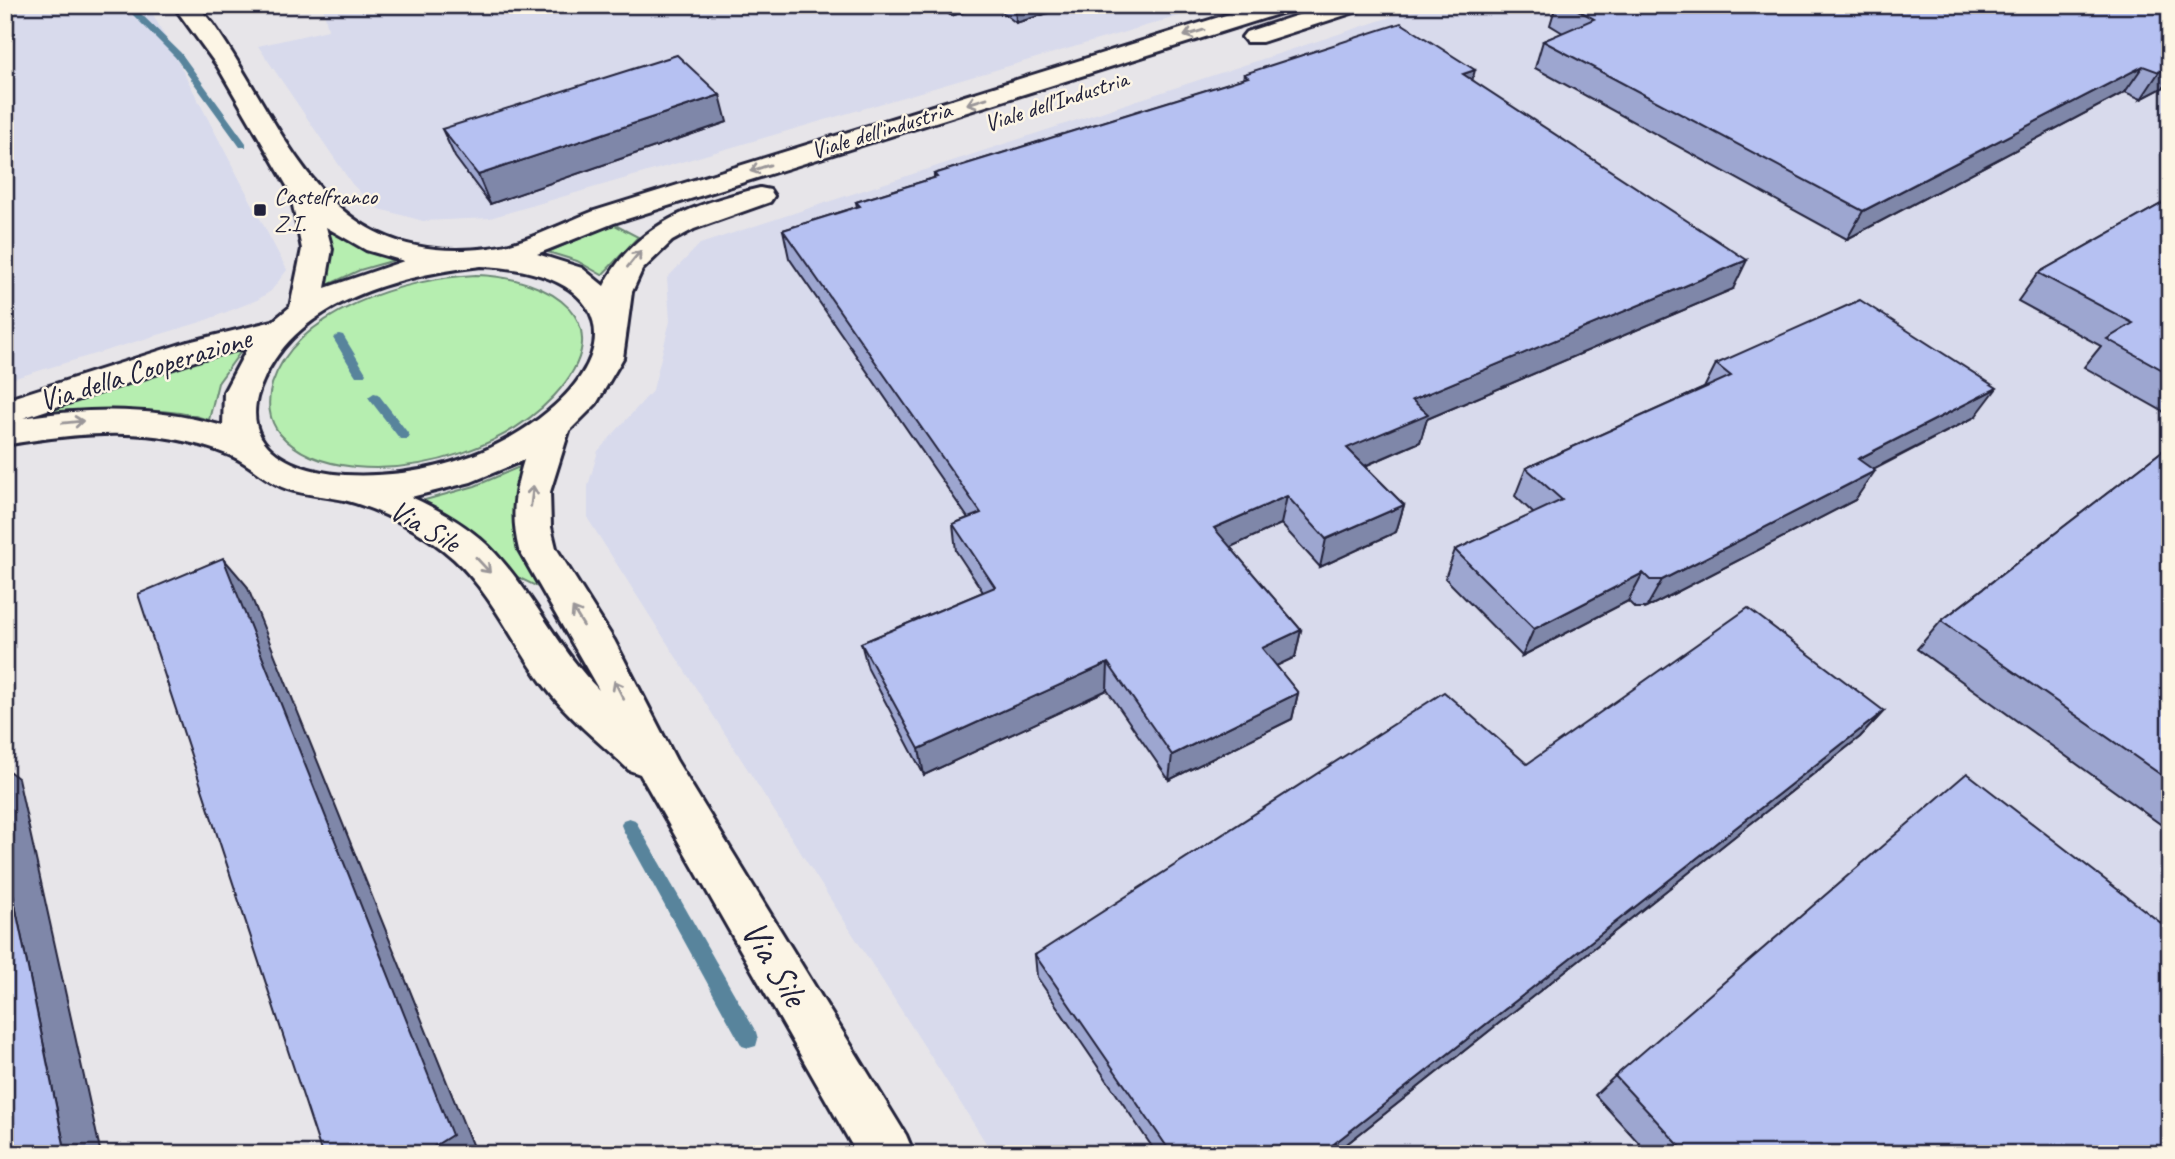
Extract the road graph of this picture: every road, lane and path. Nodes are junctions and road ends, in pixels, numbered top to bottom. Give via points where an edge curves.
1 (184, 5) edge
2 (1283, 5) edge
3 (1353, 5) edge
4 (848, 167) dead end
5 (302, 188) junction
6 (783, 188) dead end
7 (466, 258) junction
8 (295, 321) junction
9 (610, 321) junction
10 (5, 412) edge
11 (552, 426) junction
12 (5, 433) edge
13 (251, 450) junction
14 (339, 487) junction
15 (661, 773) junction
16 (887, 1154) edge

1 - 5 street via 230,67
2 -> 7 street, Viale dell'industria via 604,217 519,250
3 - 4 street, Viale dell'Industria
5 - 7 street via 335,223 359,238 388,248
5 - 8 street via 317,249
9 -> 6 street, Viale dell'Industria via 623,274 652,240 701,215
7 - 8 street, Viale dell'industria via 386,274 344,291
7 - 9 street via 528,261 567,273 595,294
8 - 10 street, Via della Cooperazione
8 - 13 street via 254,363 239,399 242,434
9 - 11 street, Viale dell'Industria via 608,354 601,373 590,391
11 - 14 street, Viale dell'Industria via 500,457 436,480 392,487
15 -> 11 street, Via Sile via 600,651 538,550 532,527 532,492
12 -> 13 street, Via della Cooperazione via 81,421 131,420 198,428
13 - 14 street, Via della Cooperazione via 287,475
14 -> 15 street, Via Sile via 407,510 463,546 493,576 566,683
15 - 16 street, Via Sile

